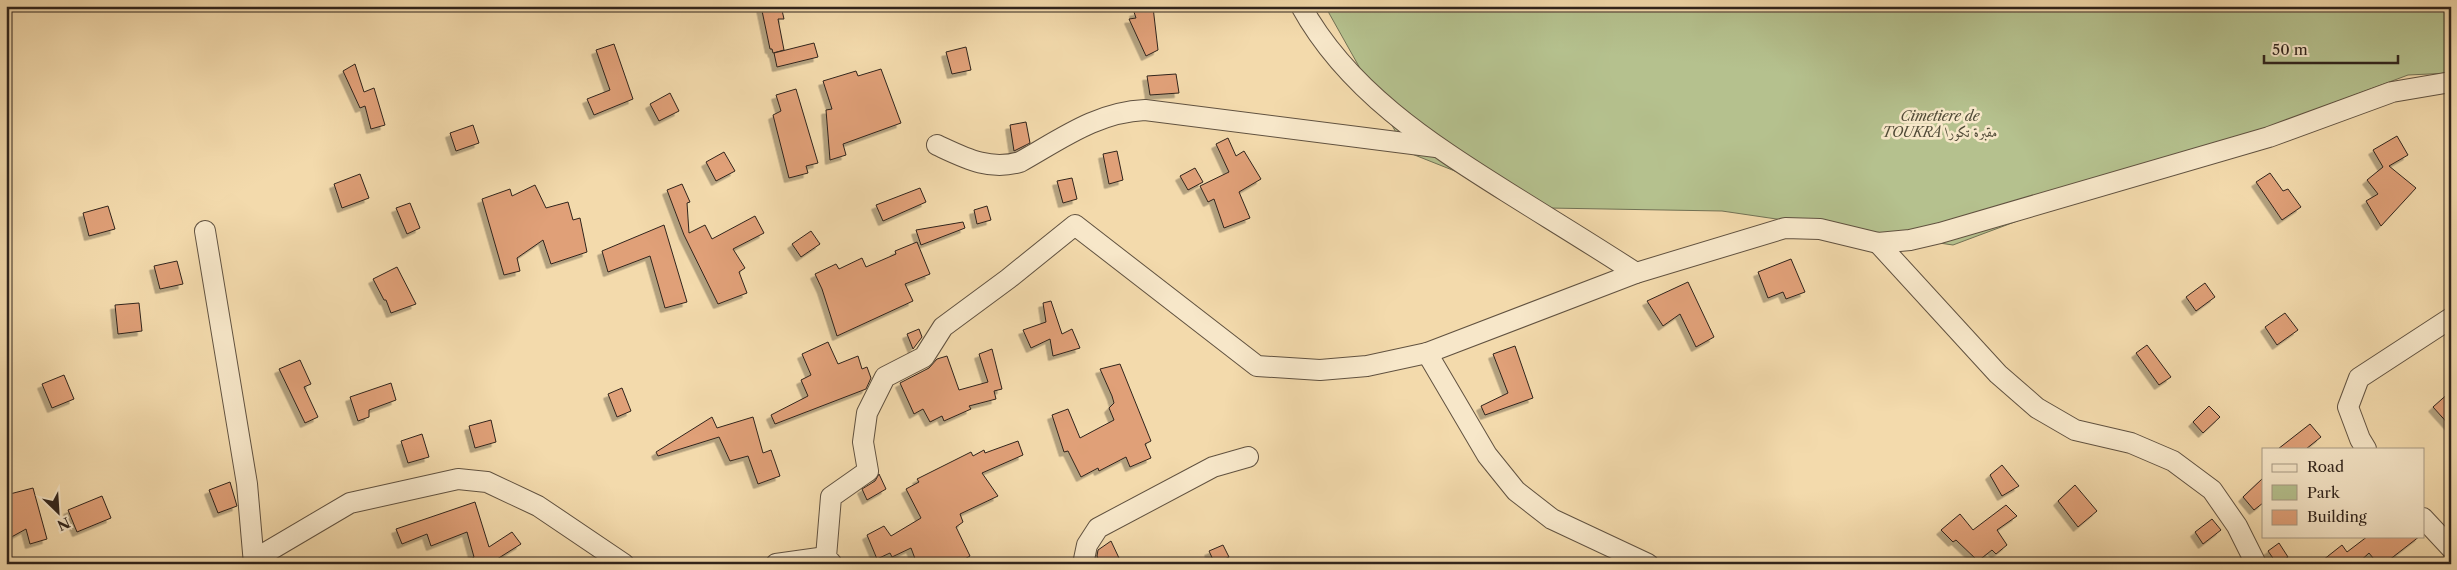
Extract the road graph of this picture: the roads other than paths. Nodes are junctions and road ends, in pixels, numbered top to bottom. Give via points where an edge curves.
1 (1301, 6) edge
2 (2451, 82) edge
3 (936, 145) dead end
4 (1436, 147) junction
5 (205, 231) dead end
6 (1878, 243) junction
7 (1636, 273) junction
8 (2451, 318) edge
9 (1427, 353) junction
10 (2366, 448) edge
11 (1248, 457) dead end
12 (2424, 519) edge
13 (2451, 548) edge
14 (829, 560) edge
15 (254, 561) edge
16 (624, 564) edge
17 (776, 564) edge
18 (1083, 564) edge
19 (1648, 564) edge
20 (2256, 564) edge

1 - 4 street via 1322,41 1356,80
2 - 6 street via 2392,92 2269,137 1940,233
3 - 4 street via 980,164 1007,166 1020,162 1096,119 1145,110
4 - 7 street
5 - 15 street via 247,484
6 - 7 street via 1820,229 1785,228
6 - 20 street via 1998,374 2037,408 2075,430 2130,443 2173,461 2212,490 2237,526
7 - 9 street
8 - 10 street via 2359,378 2348,407
9 - 14 street via 1367,366 1320,370 1257,366 1075,225 943,327 924,357 885,377 867,413 864,442 868,471 831,497
9 - 19 street via 1487,455 1516,491 1552,520
11 - 18 street via 1213,467 1098,528 1087,545
12 - 13 street
14 - 17 street
15 - 16 street via 350,503 458,479 487,482 538,506

